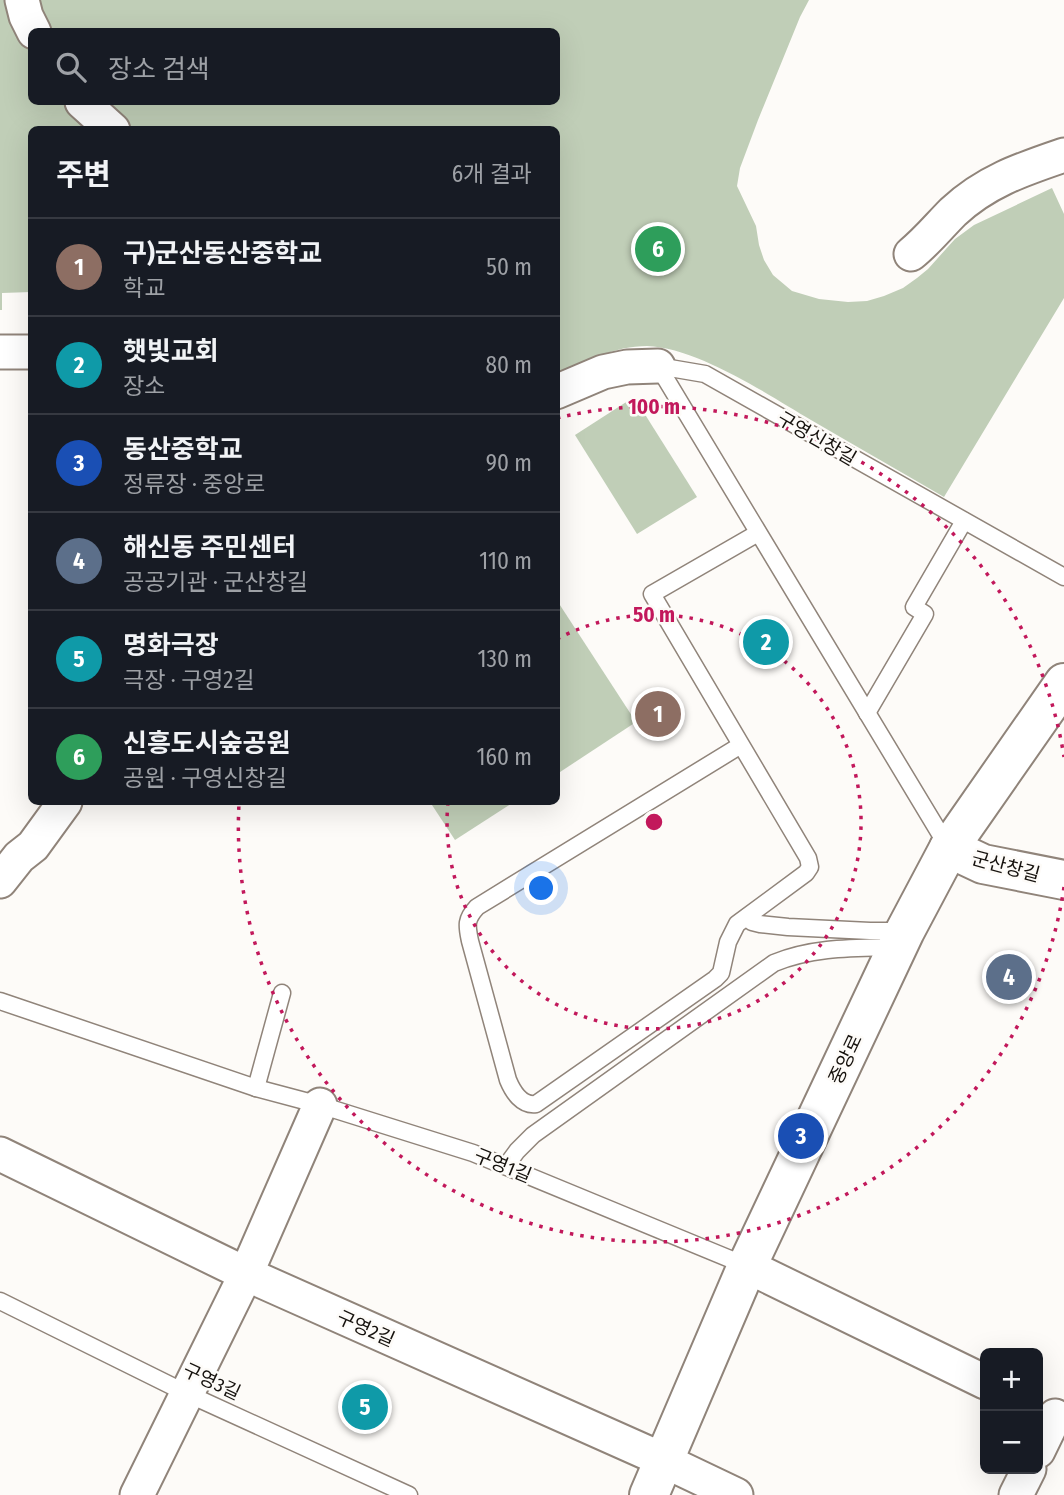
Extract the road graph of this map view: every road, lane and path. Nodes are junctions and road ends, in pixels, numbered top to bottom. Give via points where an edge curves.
1 (22, 0) edge
2 (32, 28) edge
3 (85, 105) edge
4 (109, 126) edge
5 (1064, 155) edge
6 (911, 254) dead end
7 (0, 352) edge
8 (28, 352) edge
9 (658, 366) junction
10 (560, 390) edge
11 (964, 521) junction
12 (758, 533) junction
13 (1064, 577) edge
14 (1064, 683) edge
15 (867, 713) junction
16 (741, 745) junction
17 (63, 805) edge
18 (948, 848) junction
19 (6, 861) edge
20 (1064, 880) edge
21 (747, 917) junction
22 (901, 939) junction
23 (282, 993) dead end
24 (0, 1001) edge
25 (256, 1088) junction
26 (320, 1105) junction
27 (0, 1154) edge
28 (506, 1166) junction
29 (747, 1266) junction
30 (246, 1274) junction
31 (0, 1301) edge
32 (980, 1380) edge
33 (188, 1394) junction
34 (1052, 1415) edge
35 (1043, 1438) edge
36 (664, 1460) junction
37 (1026, 1474) edge
38 (137, 1495) edge
39 (409, 1495) edge
40 (649, 1495) edge
41 (736, 1495) edge
42 (1016, 1495) edge

1 - 2 street
3 - 4 street
5 - 6 street via 1007,175 974,195
7 - 8 street
9 - 10 street, 구영신창길 via 603,372
9 - 11 lane, 구영신창길 via 705,374
9 - 12 lane
11 - 13 lane, 구영신창길
11 - 15 lane via 914,607 925,614
12 - 15 lane
12 - 16 lane via 652,594
14 - 18 street, 중앙로
15 - 18 lane
16 - 21 lane via 810,867
16 - 21 lane via 470,914 470,941 511,1087 528,1105 536,1104 715,979 721,973 734,928
17 - 19 street via 33,846
18 - 20 street, 군산창길 via 983,864
18 - 22 street, 중앙로
21 - 22 lane via 760,924 870,931
22 - 28 lane via 819,950 774,963 533,1135
22 - 29 street, 중앙로
23 - 25 lane
24 - 25 lane, 구영1길
25 - 26 lane, 구영1길
26 - 28 lane, 구영1길
26 - 30 street
27 - 30 street, 구영2길
28 - 29 lane, 구영1길
29 - 32 street, 구영1길
29 - 36 street, 중앙로
30 - 33 street
30 - 36 street, 구영2길
31 - 33 lane, 구영3길
33 - 38 street
33 - 39 lane, 구영3길
34 - 35 street
36 - 40 street, 중앙로
36 - 41 street, 구영2길
37 - 42 street

